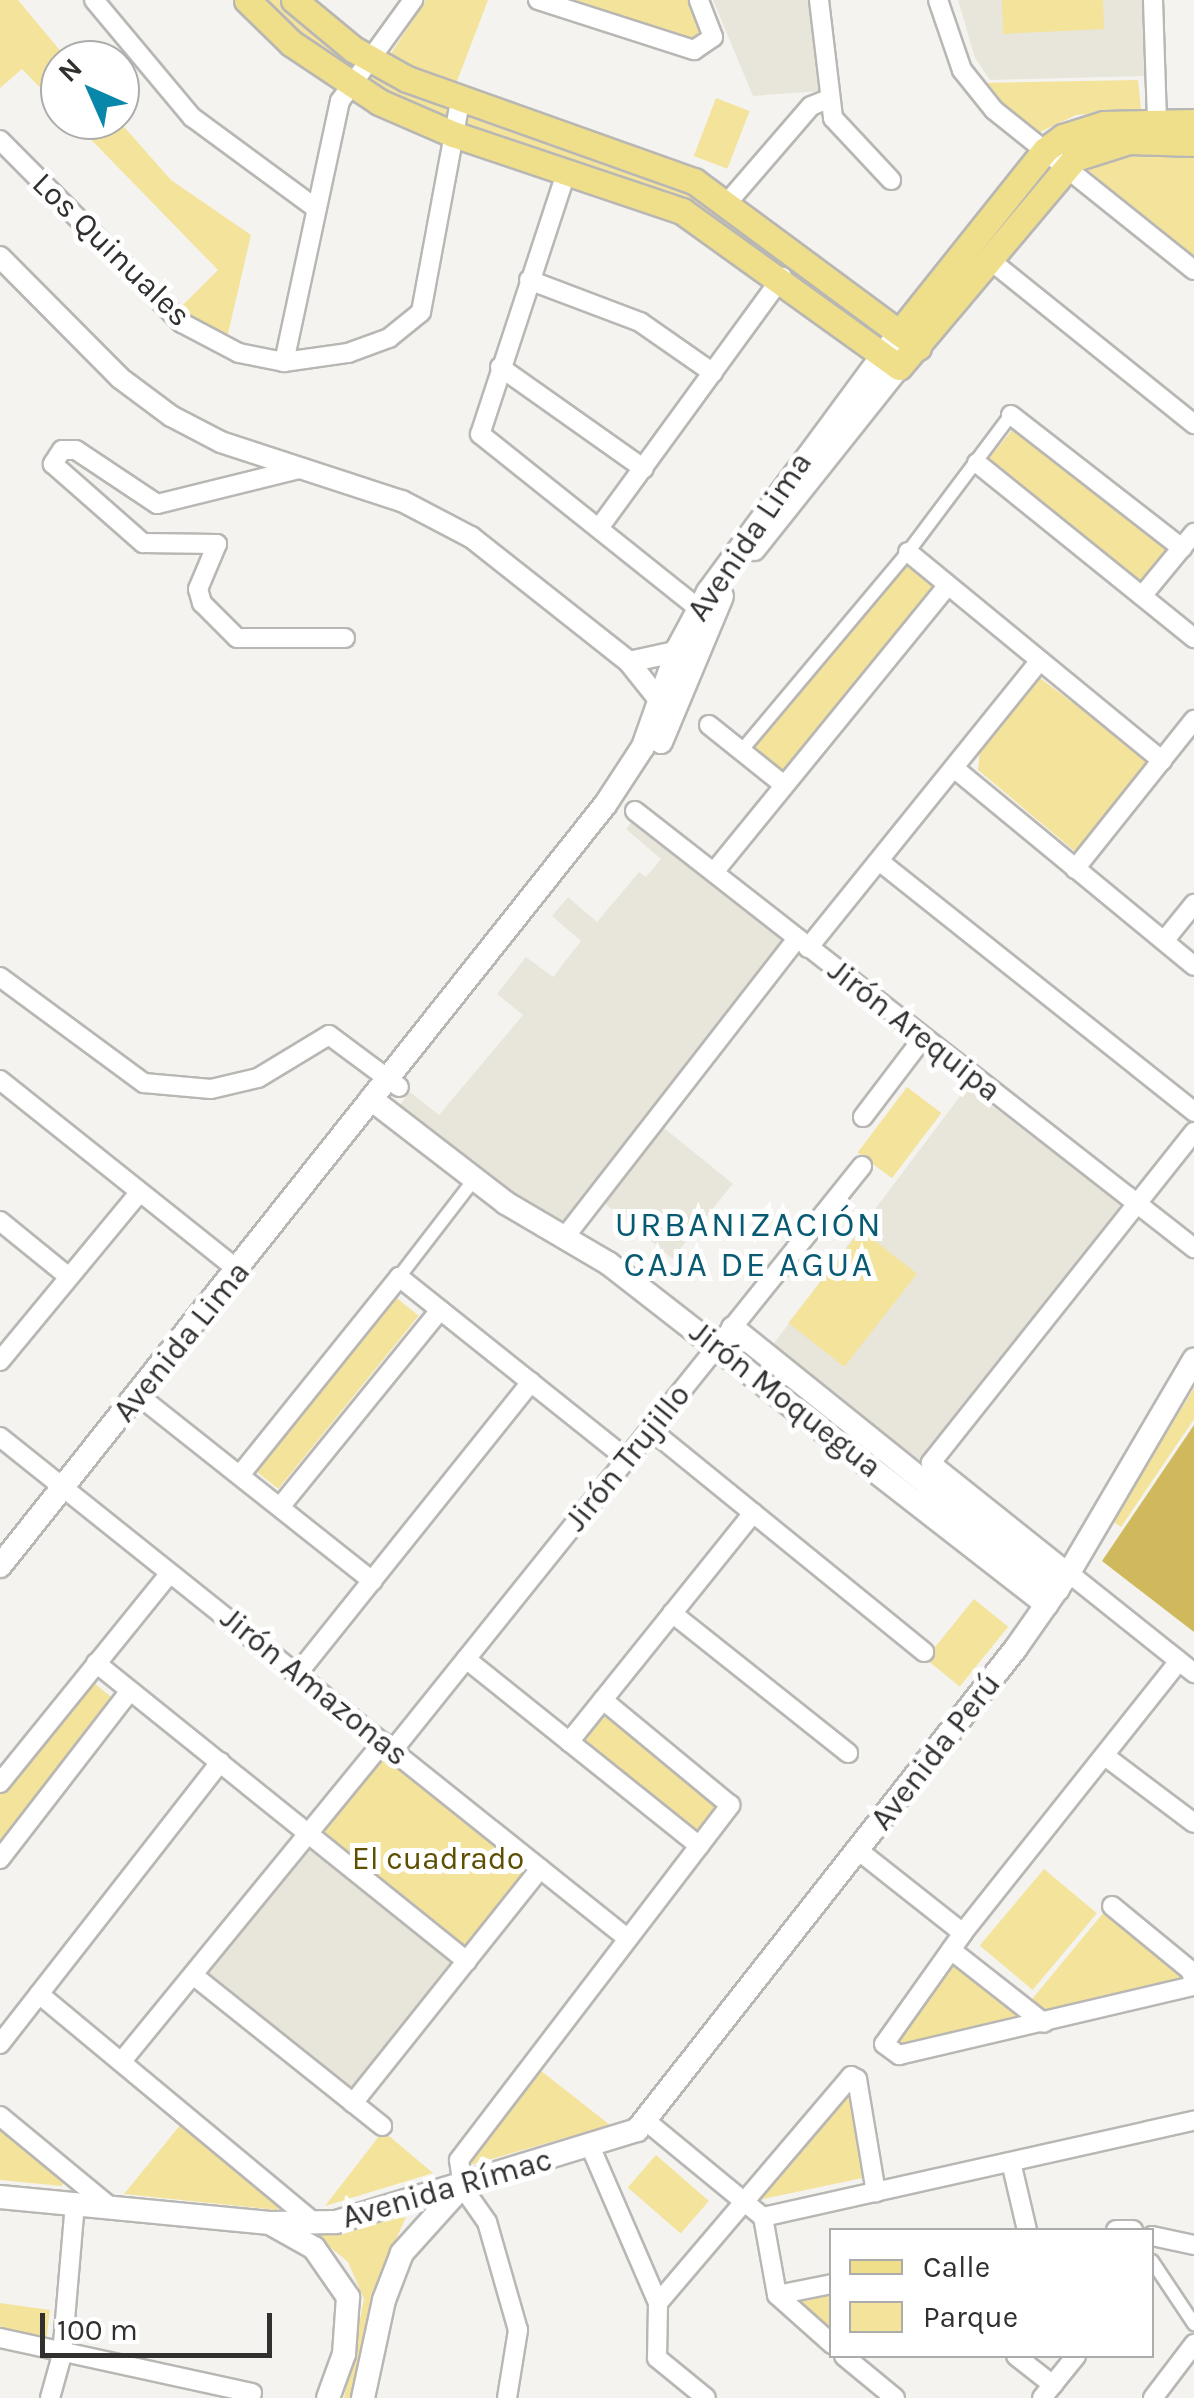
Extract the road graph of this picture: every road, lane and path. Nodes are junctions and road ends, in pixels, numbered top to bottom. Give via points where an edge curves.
1 (94, 0) edge
2 (246, 0) edge
3 (294, 0) edge
4 (412, 0) edge
5 (538, 0) edge
6 (699, 0) edge
7 (818, 0) edge
8 (938, 0) edge
9 (1153, 0) edge
10 (372, 60) junction
11 (350, 86) junction
12 (828, 100) junction
13 (460, 102) junction
14 (1157, 122) junction
15 (1194, 122) edge
16 (453, 134) junction
17 (0, 140) edge
18 (1194, 144) edge
19 (1055, 158) junction
20 (567, 170) junction
21 (891, 180) dead end
22 (728, 202) junction
23 (314, 207) junction
24 (0, 257) edge
25 (990, 260) junction
26 (1194, 270) edge
27 (782, 277) junction
28 (529, 280) junction
29 (909, 340) junction
30 (891, 361) junction
31 (284, 362) junction
32 (500, 368) junction
33 (713, 373) junction
34 (1011, 415) joint
35 (1194, 424) edge
36 (978, 463) junction
37 (309, 467) junction
38 (644, 468) junction
39 (599, 528) junction
40 (1194, 533) edge
41 (1182, 548) junction
42 (908, 552) junction
43 (948, 586) junction
44 (1142, 596) junction
45 (698, 608) junction
46 (346, 638) dead end
47 (1194, 638) edge
48 (687, 650) junction
49 (629, 662) junction
50 (1038, 663) junction
51 (660, 701) junction
52 (1194, 720) edge
53 (710, 725) dead end
54 (742, 750) junction
55 (1162, 762) junction
56 (954, 768) junction
57 (784, 784) junction
58 (635, 811) dead end
59 (879, 860) junction
60 (1075, 870) junction
61 (714, 872) junction
62 (1194, 904) edge
63 (1164, 941) junction
64 (803, 944) junction
65 (1194, 966) edge
66 (0, 977) edge
67 (923, 1038) junction
68 (0, 1080) edge
69 (393, 1083) junction
70 (372, 1108) junction
71 (1194, 1112) edge
72 (862, 1117) dead end
73 (1194, 1132) edge
74 (862, 1166) dead end
75 (469, 1186) dead end
76 (140, 1192) junction
77 (1138, 1205) junction
78 (0, 1220) edge
79 (564, 1238) junction
80 (1194, 1248) edge
81 (240, 1271) junction
82 (70, 1277) junction
83 (398, 1277) junction
84 (440, 1310) junction
85 (733, 1328) junction
86 (718, 1347) junction
87 (1194, 1360) edge
88 (0, 1361) edge
89 (531, 1382) junction
90 (139, 1396) junction
91 (651, 1430) junction
92 (0, 1437) edge
93 (627, 1459) junction
94 (240, 1475) junction
95 (64, 1486) junction
96 (280, 1507) junction
97 (753, 1513) junction
98 (0, 1566) edge
99 (170, 1573) junction
100 (372, 1581) junction
101 (1058, 1588) junction
102 (672, 1613) junction
103 (924, 1652) dead end
104 (466, 1659) junction
105 (96, 1663) junction
106 (1187, 1667) edge
107 (298, 1673) junction
108 (130, 1691) junction
109 (602, 1700) junction
110 (569, 1742) junction
111 (388, 1746) junction
112 (848, 1753) dead end
113 (1106, 1756) junction
114 (220, 1762) junction
115 (0, 1783) edge
116 (1194, 1823) edge
117 (307, 1835) junction
118 (699, 1846) junction
119 (860, 1851) junction
120 (0, 1859) edge
121 (540, 1869) junction
122 (1112, 1906) dead end
123 (963, 1933) junction
124 (627, 1938) junction
125 (951, 1950) junction
126 (468, 1961) junction
127 (193, 1975) junction
128 (1194, 1984) edge
129 (39, 1994) junction
130 (1044, 2023) junction
131 (0, 2044) edge
132 (122, 2061) junction
133 (353, 2103) junction
134 (0, 2116) edge
135 (646, 2121) junction
136 (1194, 2121) edge
137 (382, 2126) dead end
138 (591, 2148) junction
139 (1012, 2162) junction
140 (463, 2188) junction
141 (876, 2192) junction
142 (0, 2197) edge
143 (74, 2203) junction
144 (748, 2204) junction
145 (109, 2206) junction
146 (763, 2217) junction
147 (270, 2223) junction
148 (315, 2223) junction
149 (1027, 2228) edge
150 (1194, 2244) edge
151 (1154, 2249) edge
152 (829, 2285) edge
153 (777, 2295) junction
154 (658, 2302) junction
155 (1194, 2324) edge
156 (0, 2338) edge
157 (829, 2341) edge
158 (1194, 2344) edge
159 (62, 2355) junction
160 (846, 2358) edge
161 (1018, 2358) edge
162 (1074, 2358) edge
163 (252, 2392) dead end
164 (1047, 2392) edge
165 (50, 2398) edge
166 (328, 2398) edge
167 (363, 2398) edge
168 (507, 2398) edge
169 (706, 2398) edge
170 (895, 2398) edge
171 (1153, 2398) edge

1 - 23 street via 200,125
2 - 11 main road
3 - 10 main road
4 - 10 street
5 - 6 street via 694,50 709,43 713,31
7 - 12 street
8 - 19 street via 962,70 994,110
9 - 14 street
10 - 11 street
10 - 13 main road
11 - 16 main road
11 - 23 street via 332,124
12 - 21 street via 836,126
12 - 22 street via 812,106
13 - 16 street, Los Quinuales
13 - 22 main road via 670,170
14 - 15 main road, Avenida Lima
14 - 19 main road, Avenida Lima via 1084,128
16 - 20 main road
16 - 31 street, Los Quinuales via 421,312 389,338
17 - 31 street, Los Quinuales via 182,322 239,352
18 - 19 main road, Avenida Lima via 1112,144
19 - 25 main road, Avenida Lima
19 - 26 street
19 - 29 main road, Avenida Lima
20 - 27 main road via 682,212
20 - 28 street
22 - 29 main road
23 - 31 street
24 - 37 street via 120,378 171,416 221,442
25 - 29 main road, Avenida Lima
25 - 35 street
27 - 30 main road
27 - 33 street
28 - 32 street
28 - 33 street via 625,315
29 - 30 main road, Avenida Lima
30 - 45 main road, Avenida Lima
30 - 48 main road, Avenida Lima
32 - 38 street
32 - 39 street via 480,431
33 - 38 street
34 - 36 street
34 - 41 street
36 - 42 street
36 - 44 street
37 - 46 street via 157,504 76,450 62,450 53,464 143,543 218,544 198,589 202,603 237,638
37 - 49 street via 402,501 471,537
38 - 39 street
39 - 45 street
40 - 41 street
41 - 44 street
42 - 43 street
42 - 54 street
43 - 50 street
43 - 57 street
44 - 47 street
45 - 48 main road, Avenida Lima
48 - 49 street
48 - 51 main road, Avenida Lima
48 - 69 main road, Avenida Lima via 670,722 635,788
49 - 51 street
50 - 55 street
50 - 56 street
51 - 69 main road, Avenida Lima via 643,747 605,806
52 - 55 street
53 - 54 street
54 - 57 street
55 - 60 street
56 - 59 street
56 - 60 street
57 - 61 street
58 - 61 street, Jirón Arequipa
59 - 64 street
59 - 71 street
60 - 63 street
61 - 64 street, Jirón Arequipa
62 - 63 street
63 - 65 street
64 - 67 street, Jirón Arequipa
64 - 79 street
66 - 69 street via 144,1083 212,1089 258,1078 329,1036
67 - 72 street
67 - 77 street, Jirón Arequipa
68 - 76 street
69 - 70 main road, Avenida Lima
70 - 79 main road, Jirón Moquegua
70 - 81 main road, Avenida Lima
73 - 77 street
74 - 85 street, Jirón Trujillo
75 - 83 street
76 - 81 street
76 - 82 street
77 - 80 street, Jirón Arequipa
77 - 101 street via 931,1463
78 - 82 street
79 - 86 main road, Jirón Moquegua via 608,1263
81 - 90 main road, Avenida Lima
82 - 88 street
83 - 84 street
83 - 94 street
84 - 89 street
84 - 96 street
85 - 86 street, Jirón Trujillo
85 - 101 main road, Jirón Moquegua
86 - 91 street, Jirón Trujillo
86 - 101 main road, Jirón Moquegua
87 - 101 main road, Avenida Perú
89 - 93 street
89 - 100 street
90 - 94 street
90 - 95 main road, Avenida Lima
91 - 93 street, Jirón Trujillo
91 - 97 street
92 - 95 street, Jirón Amazonas
93 - 104 street, Jirón Trujillo
94 - 96 street
95 - 98 main road, Avenida Lima
95 - 99 street, Jirón Amazonas
96 - 100 street
97 - 102 street
97 - 103 street
99 - 105 street
99 - 107 street, Jirón Amazonas
100 - 107 street
101 - 106 street
101 - 119 main road, Avenida Perú
102 - 109 street
102 - 112 street
104 - 110 street
104 - 111 street, Jirón Trujillo
105 - 108 street
105 - 115 street
106 - 113 street
107 - 111 street, Jirón Amazonas
108 - 114 street
108 - 120 street
109 - 110 street
109 - 118 street via 730,1805
110 - 118 street
111 - 117 street, Jirón Trujillo
111 - 121 street, Jirón Amazonas
113 - 116 street
113 - 123 street
114 - 117 street
114 - 129 street
117 - 126 street
117 - 127 street, Jirón Trujillo
118 - 124 street
119 - 123 street
119 - 135 main road, Avenida Perú
121 - 124 street, Jirón Amazonas
121 - 126 street
122 - 128 street via 1190,1971
123 - 125 street
124 - 140 street via 458,2160
125 - 130 street
125 - 130 street via 884,2037 888,2050 899,2055
126 - 133 street
127 - 132 street, Jirón Trujillo
127 - 133 street
128 - 130 street
129 - 131 street
129 - 132 street
132 - 148 street
133 - 137 street
134 - 145 street
135 - 138 main road, Avenida Rímac
135 - 144 street
136 - 139 street
138 - 140 main road, Avenida Rímac
138 - 154 street
139 - 141 street
139 - 149 street
140 - 148 main road, Avenida Rímac via 354,2220
140 - 167 main road via 402,2253 384,2300
140 - 168 street via 488,2222 518,2330
141 - 144 street via 857,2079 851,2076
141 - 146 street
142 - 143 main road, Avenida Rímac
143 - 145 main road, Avenida Rímac
143 - 159 street
144 - 146 street
144 - 154 street
145 - 147 main road, Avenida Rímac
146 - 153 street
147 - 148 main road, Avenida Rímac
147 - 166 main road via 314,2248 348,2296 344,2354
150 - 151 street
151 - 155 street
152 - 153 street
153 - 157 street
154 - 169 street via 656,2358
156 - 159 street
158 - 171 street
159 - 163 street
159 - 165 street
160 - 170 street
161 - 164 street
162 - 164 street

